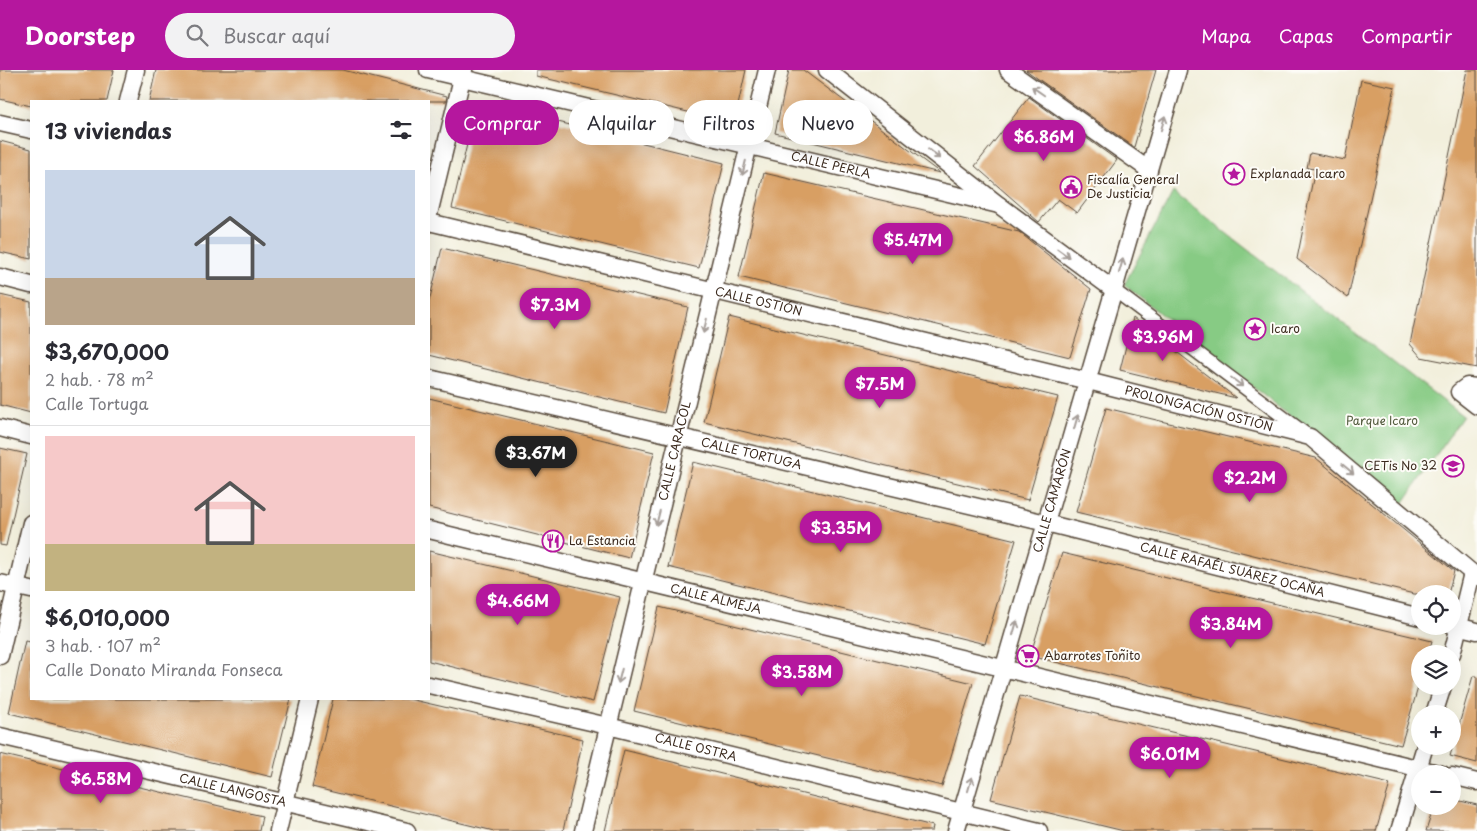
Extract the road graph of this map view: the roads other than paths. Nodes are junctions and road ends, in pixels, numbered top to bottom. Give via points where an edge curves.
1 (136, 70) edge
2 (428, 70) edge
3 (767, 70) edge
4 (827, 70) edge
5 (1008, 70) edge
6 (1178, 70) edge
7 (463, 74) edge
8 (128, 100) edge
9 (0, 123) edge
10 (30, 130) edge
11 (749, 147) junction
12 (1149, 170) junction
13 (999, 205) junction
14 (430, 210) edge
15 (430, 222) edge
16 (0, 277) edge
17 (30, 285) edge
18 (1114, 290) junction
19 (714, 292) junction
20 (430, 378) edge
21 (1088, 381) junction
22 (1477, 387) edge
23 (1477, 406) edge
24 (0, 428) edge
25 (30, 436) edge
26 (1310, 437) junction
27 (678, 438) junction
28 (1046, 523) junction
29 (30, 527) edge
30 (430, 530) edge
31 (1475, 575) edge
32 (643, 584) junction
33 (16, 586) edge
34 (1461, 613) edge
35 (1411, 615) edge
36 (1461, 627) edge
37 (1477, 631) edge
38 (0, 656) edge
39 (1003, 668) junction
40 (430, 685) edge
41 (310, 700) edge
42 (608, 726) junction
43 (0, 736) edge
44 (1411, 766) edge
45 (1461, 778) edge
46 (1477, 782) edge
47 (1411, 791) edge
48 (284, 802) junction
49 (962, 812) junction
50 (278, 831) edge
51 (407, 831) edge
52 (583, 831) edge
53 (956, 831) edge
54 (1038, 831) edge
55 (1399, 831) edge

1 - 8 street
2 - 7 street, CALLE PERLA
3 - 11 street, CALLE CARACOL
4 -> 13 street
12 -> 5 street
12 -> 6 street, CALLE CAMARÓN
7 - 11 street, CALLE PERLA
7 - 14 street
9 - 10 street
11 - 13 street, CALLE PERLA
11 -> 19 street, CALLE CARACOL
18 -> 12 street, CALLE CAMARÓN
13 -> 18 street
15 - 19 street, CALLE OSTIÓN
16 - 17 street
18 - 21 street, CALLE CAMARÓN
18 -> 26 street
19 - 21 street, CALLE OSTIÓN
19 -> 27 street, CALLE CARACOL
20 - 27 street, CALLE TORTUGA
21 - 26 street, PROLONGACIÓN OSTIÓN
28 -> 21 street, CALLE CAMARÓN
22 - 23 street via 1466,386 1459,392
24 - 25 street
26 -> 31 street
27 - 28 street, CALLE TORTUGA
27 -> 32 street, CALLE CARACOL
28 - 35 street, CALLE RAFAÉL SUÁREZ OCAÑA
39 -> 28 street, CALLE CAMARÓN
29 - 33 street
30 - 32 street, CALLE ALMEJA
31 - 34 street
32 - 39 street, CALLE ALMEJA
32 -> 42 street, CALLE CARACOL
33 - 38 street
36 - 37 street
39 - 44 street, CALLE ALMEJA
49 -> 39 street, CALLE CAMARÓN
40 - 42 street, CALLE OSTRA
41 - 48 street
42 - 49 street, CALLE OSTRA
42 - 52 street, CALLE CARACOL
43 - 48 street, CALLE LANGOSTA
45 - 46 street
47 - 55 street
48 - 50 street
48 - 51 street, CALLE LANGOSTA
49 - 53 street, CALLE CAMARÓN
49 - 54 street, CALLE OSTRA

